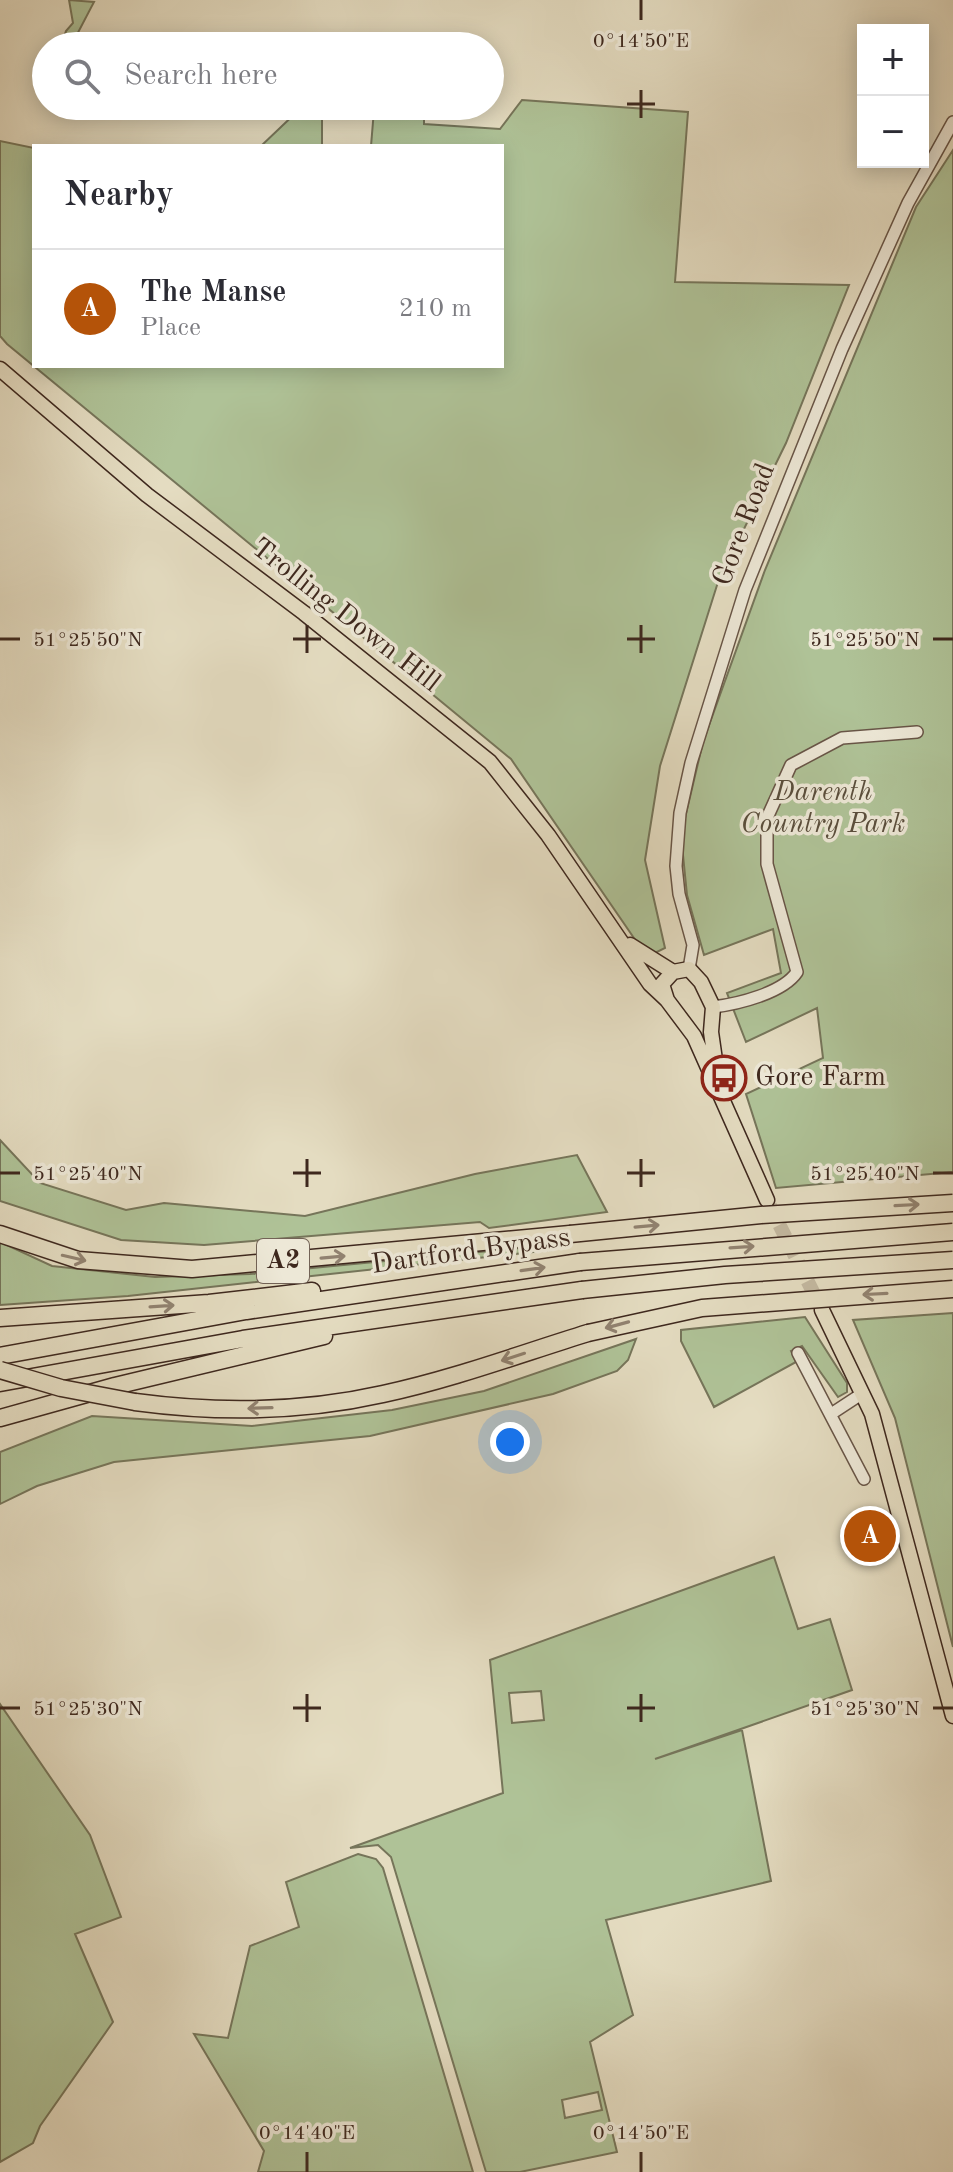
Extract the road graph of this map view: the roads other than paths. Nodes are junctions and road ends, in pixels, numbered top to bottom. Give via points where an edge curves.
1 (953, 122) edge
2 (0, 369) edge
3 (917, 732) dead end
4 (620, 938) junction
5 (681, 970) junction
6 (667, 1000) junction
7 (711, 1012) junction
8 (689, 1026) junction
9 (719, 1088) junction
10 (767, 1200) tunnel mouth
11 (953, 1203) edge
12 (953, 1232) edge
13 (0, 1234) edge
14 (953, 1260) edge
15 (430, 1283) junction
16 (953, 1289) edge
17 (822, 1310) tunnel mouth
18 (430, 1311) junction
19 (0, 1318) edge
20 (798, 1353) dead end
21 (0, 1356) edge
22 (0, 1370) edge
23 (0, 1383) edge
24 (863, 1393) junction
25 (831, 1414) junction
26 (0, 1420) edge
27 (864, 1479) dead end
28 (953, 1716) edge

1 - 5 street, Gore Road via 914,192 842,349 761,542 736,617 679,822 678,886 693,945
2 - 4 main road, Trolling Down Hill via 147,495 490,762
3 - 7 street via 842,738 791,765 767,818 767,864 797,972 757,996
4 - 5 main road, Trolling Down Hill via 644,957
4 - 6 main road, Trolling Down Hill
5 - 6 main road via 662,984
5 - 7 main road via 696,975
6 - 8 main road, Trolling Down Hill
7 - 8 main road via 704,1022
7 - 9 main road
8 - 9 main road, Trolling Down Hill
9 - 10 main road
13 -> 11 highway, A2, bridge via 78,1260 192,1269 776,1214
15 -> 12 highway, Dartford Bypass / A2, bridge via 580,1262
14 - 18 highway, Dartford Bypass, bridge via 725,1275
19 -> 15 highway
15 - 21 highway, Dartford Bypass / A2
16 -> 22 highway, bridge via 702,1308 588,1333 436,1381 347,1401 241,1409 135,1402
17 - 24 main road
18 - 23 highway, Dartford Bypass via 183,1348
18 - 26 highway
20 - 25 street
24 - 25 street
24 - 28 main road
25 - 27 street

